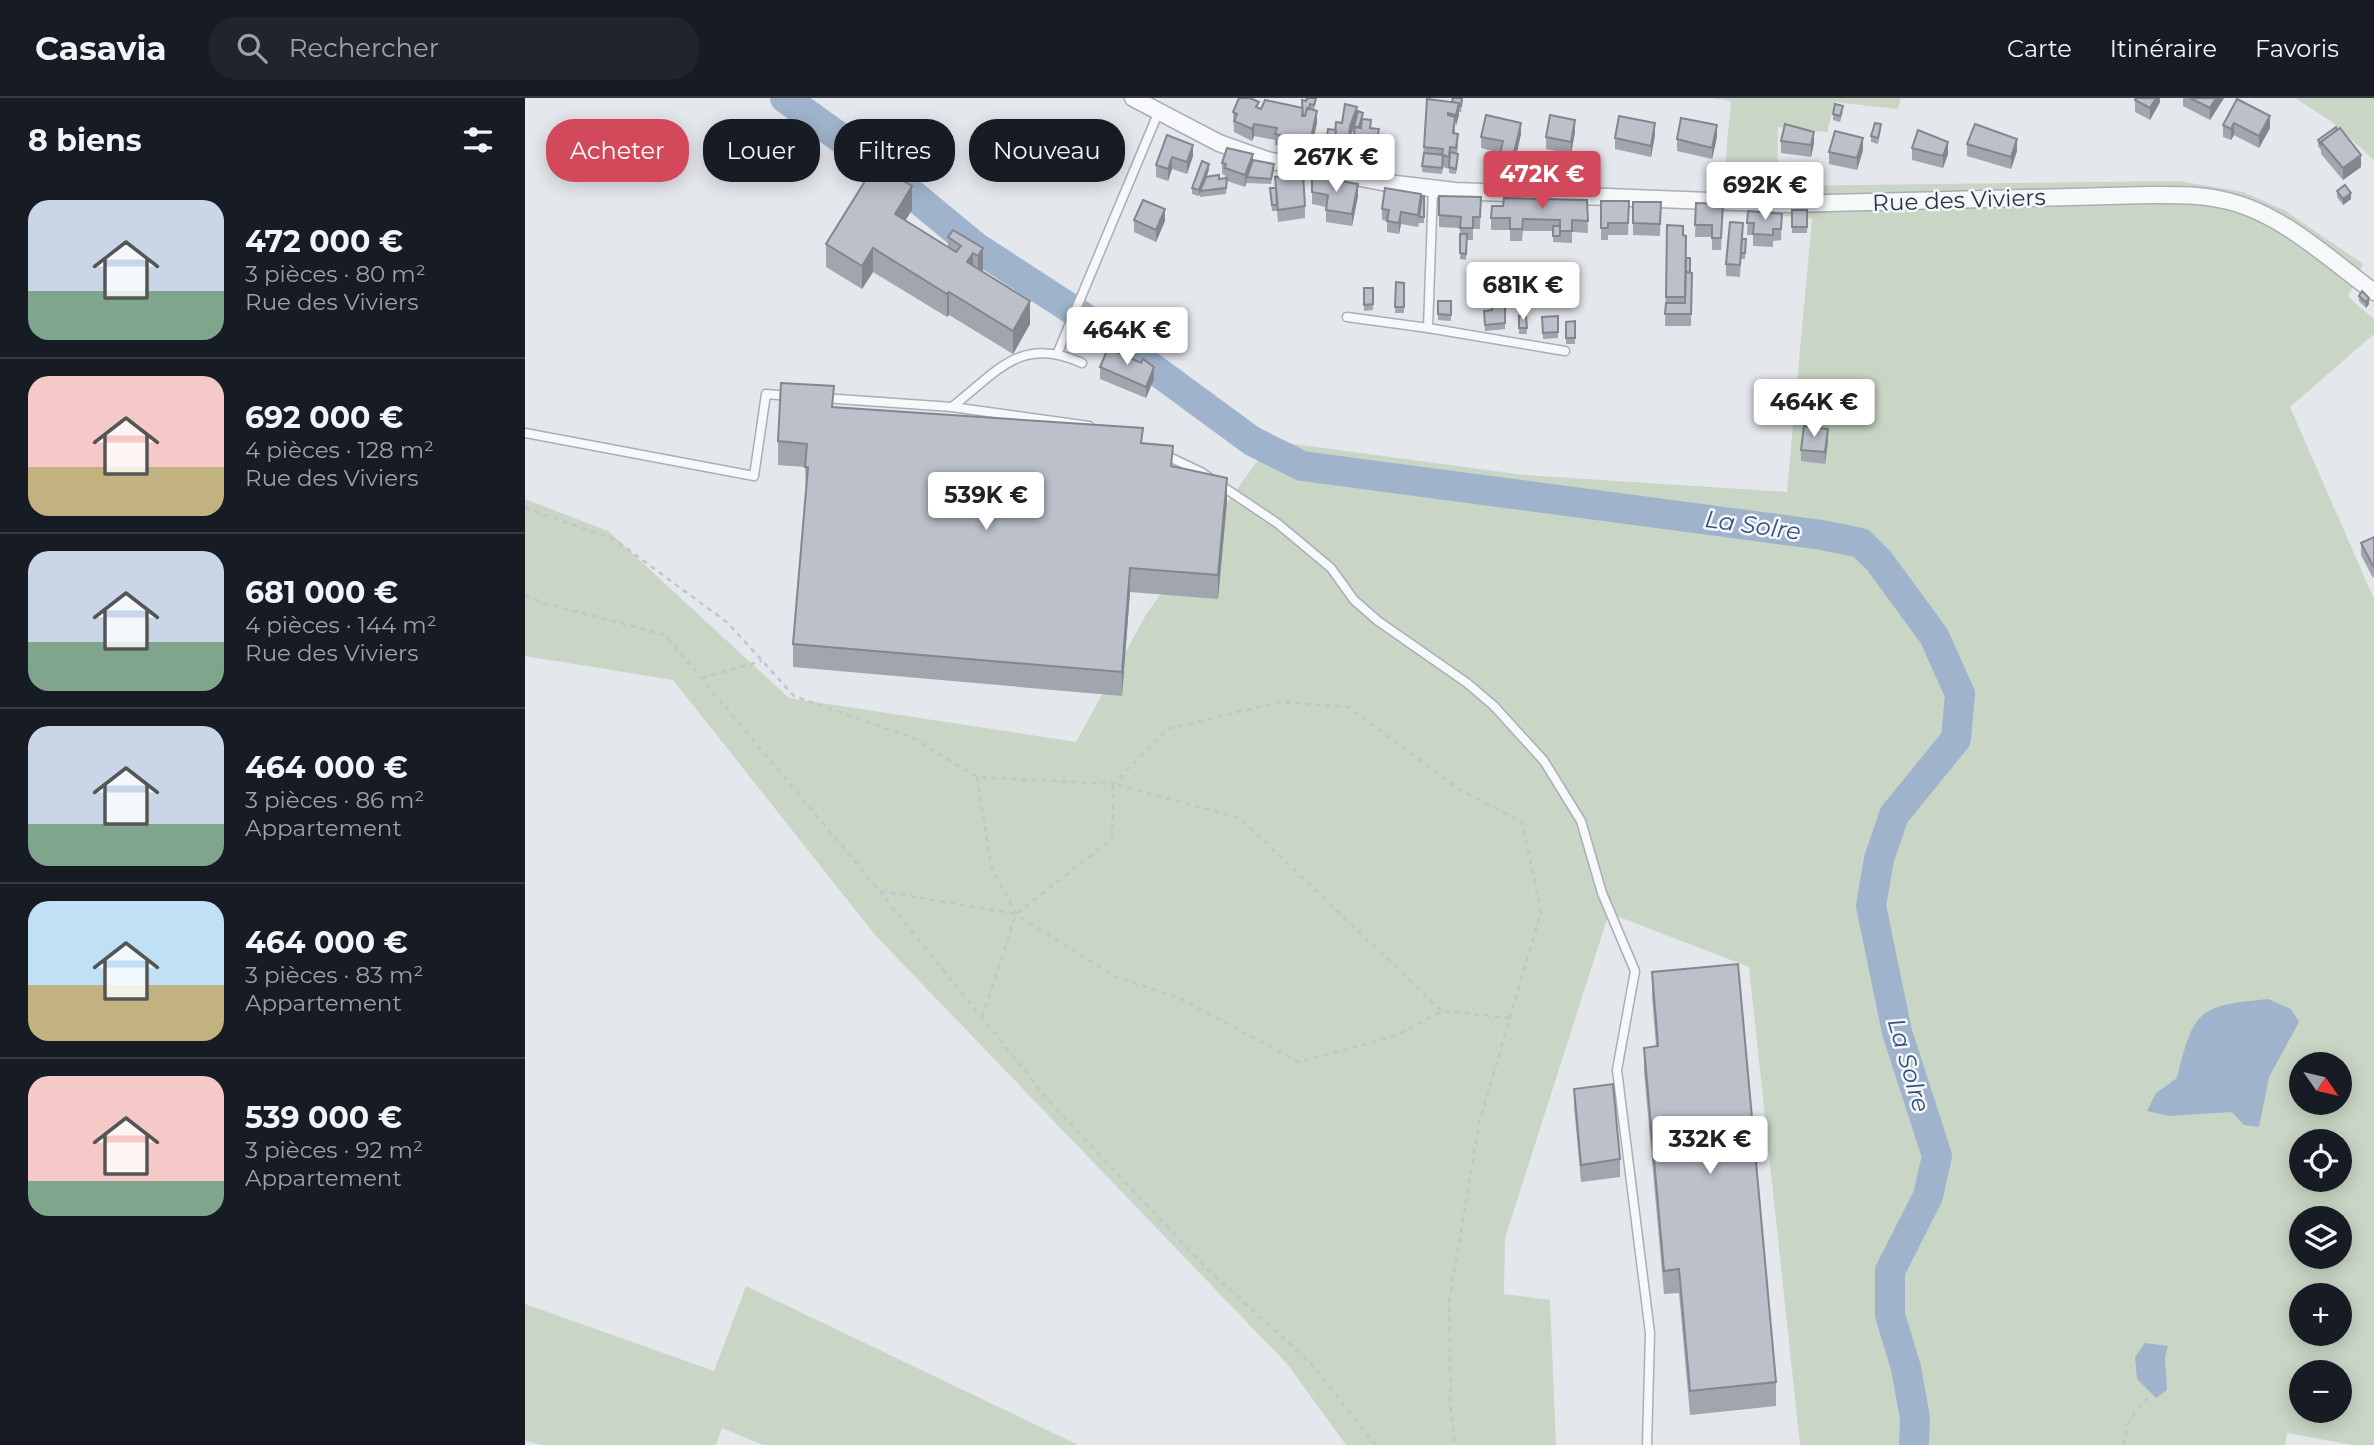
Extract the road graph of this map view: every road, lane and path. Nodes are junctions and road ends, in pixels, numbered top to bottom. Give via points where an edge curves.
1 (1133, 98) edge
2 (1159, 111) junction
3 (1433, 188) junction
4 (2374, 292) edge
5 (1347, 317) dead end
6 (1428, 328) junction
7 (1565, 351) dead end
8 (1058, 352) junction
9 (1081, 363) dead end
10 (806, 397) edge
11 (819, 398) edge
12 (952, 407) junction
13 (1104, 429) edge
14 (525, 433) edge
15 (1150, 448) edge
16 (525, 508) edge
17 (525, 595) edge
18 (762, 661) junction
19 (702, 678) junction
20 (977, 777) junction
21 (1112, 784) junction
22 (879, 891) junction
23 (1016, 915) junction
24 (1442, 1011) junction
25 (982, 1018) junction
26 (1510, 1018) junction
27 (2149, 1396) dead end
28 (1375, 1445) edge
29 (1455, 1445) edge
30 (1647, 1445) edge
31 (2123, 1445) edge

1 - 2 street, Rue des Viviers
2 - 3 street, Rue des Viviers via 1247,154
2 - 8 lane
3 - 4 street, Rue des Viviers via 1789,204 2190,195 2225,200 2257,212
3 - 6 lane
5 - 6 lane
6 - 7 lane
8 - 9 lane
8 - 12 lane via 1033,352 1001,367
10 - 14 lane via 766,394 754,476
11 - 12 lane
12 - 13 lane via 1068,420
15 - 30 lane via 1201,472 1277,523 1331,568 1354,600 1378,621 1494,706 1544,761 1581,821 1602,893 1635,971 1617,1070 1650,1333
16 - 18 path via 614,539 728,623
17 - 19 path via 665,635
18 - 19 path
18 - 20 path via 794,696 911,737
19 - 22 path
20 - 21 path
20 - 23 path via 992,866
21 - 23 path via 1112,839
21 - 24 path via 1240,818
21 - 26 path via 1168,729 1279,702 1348,707 1459,789 1522,822 1541,912
22 - 23 path
22 - 25 path
23 - 24 path via 1114,976 1179,998 1299,1062 1393,1037
23 - 25 path
24 - 26 path
25 - 28 path via 1050,1102 1207,1269 1310,1362
26 - 29 path via 1481,1119 1449,1302
27 - 31 path via 2129,1420

